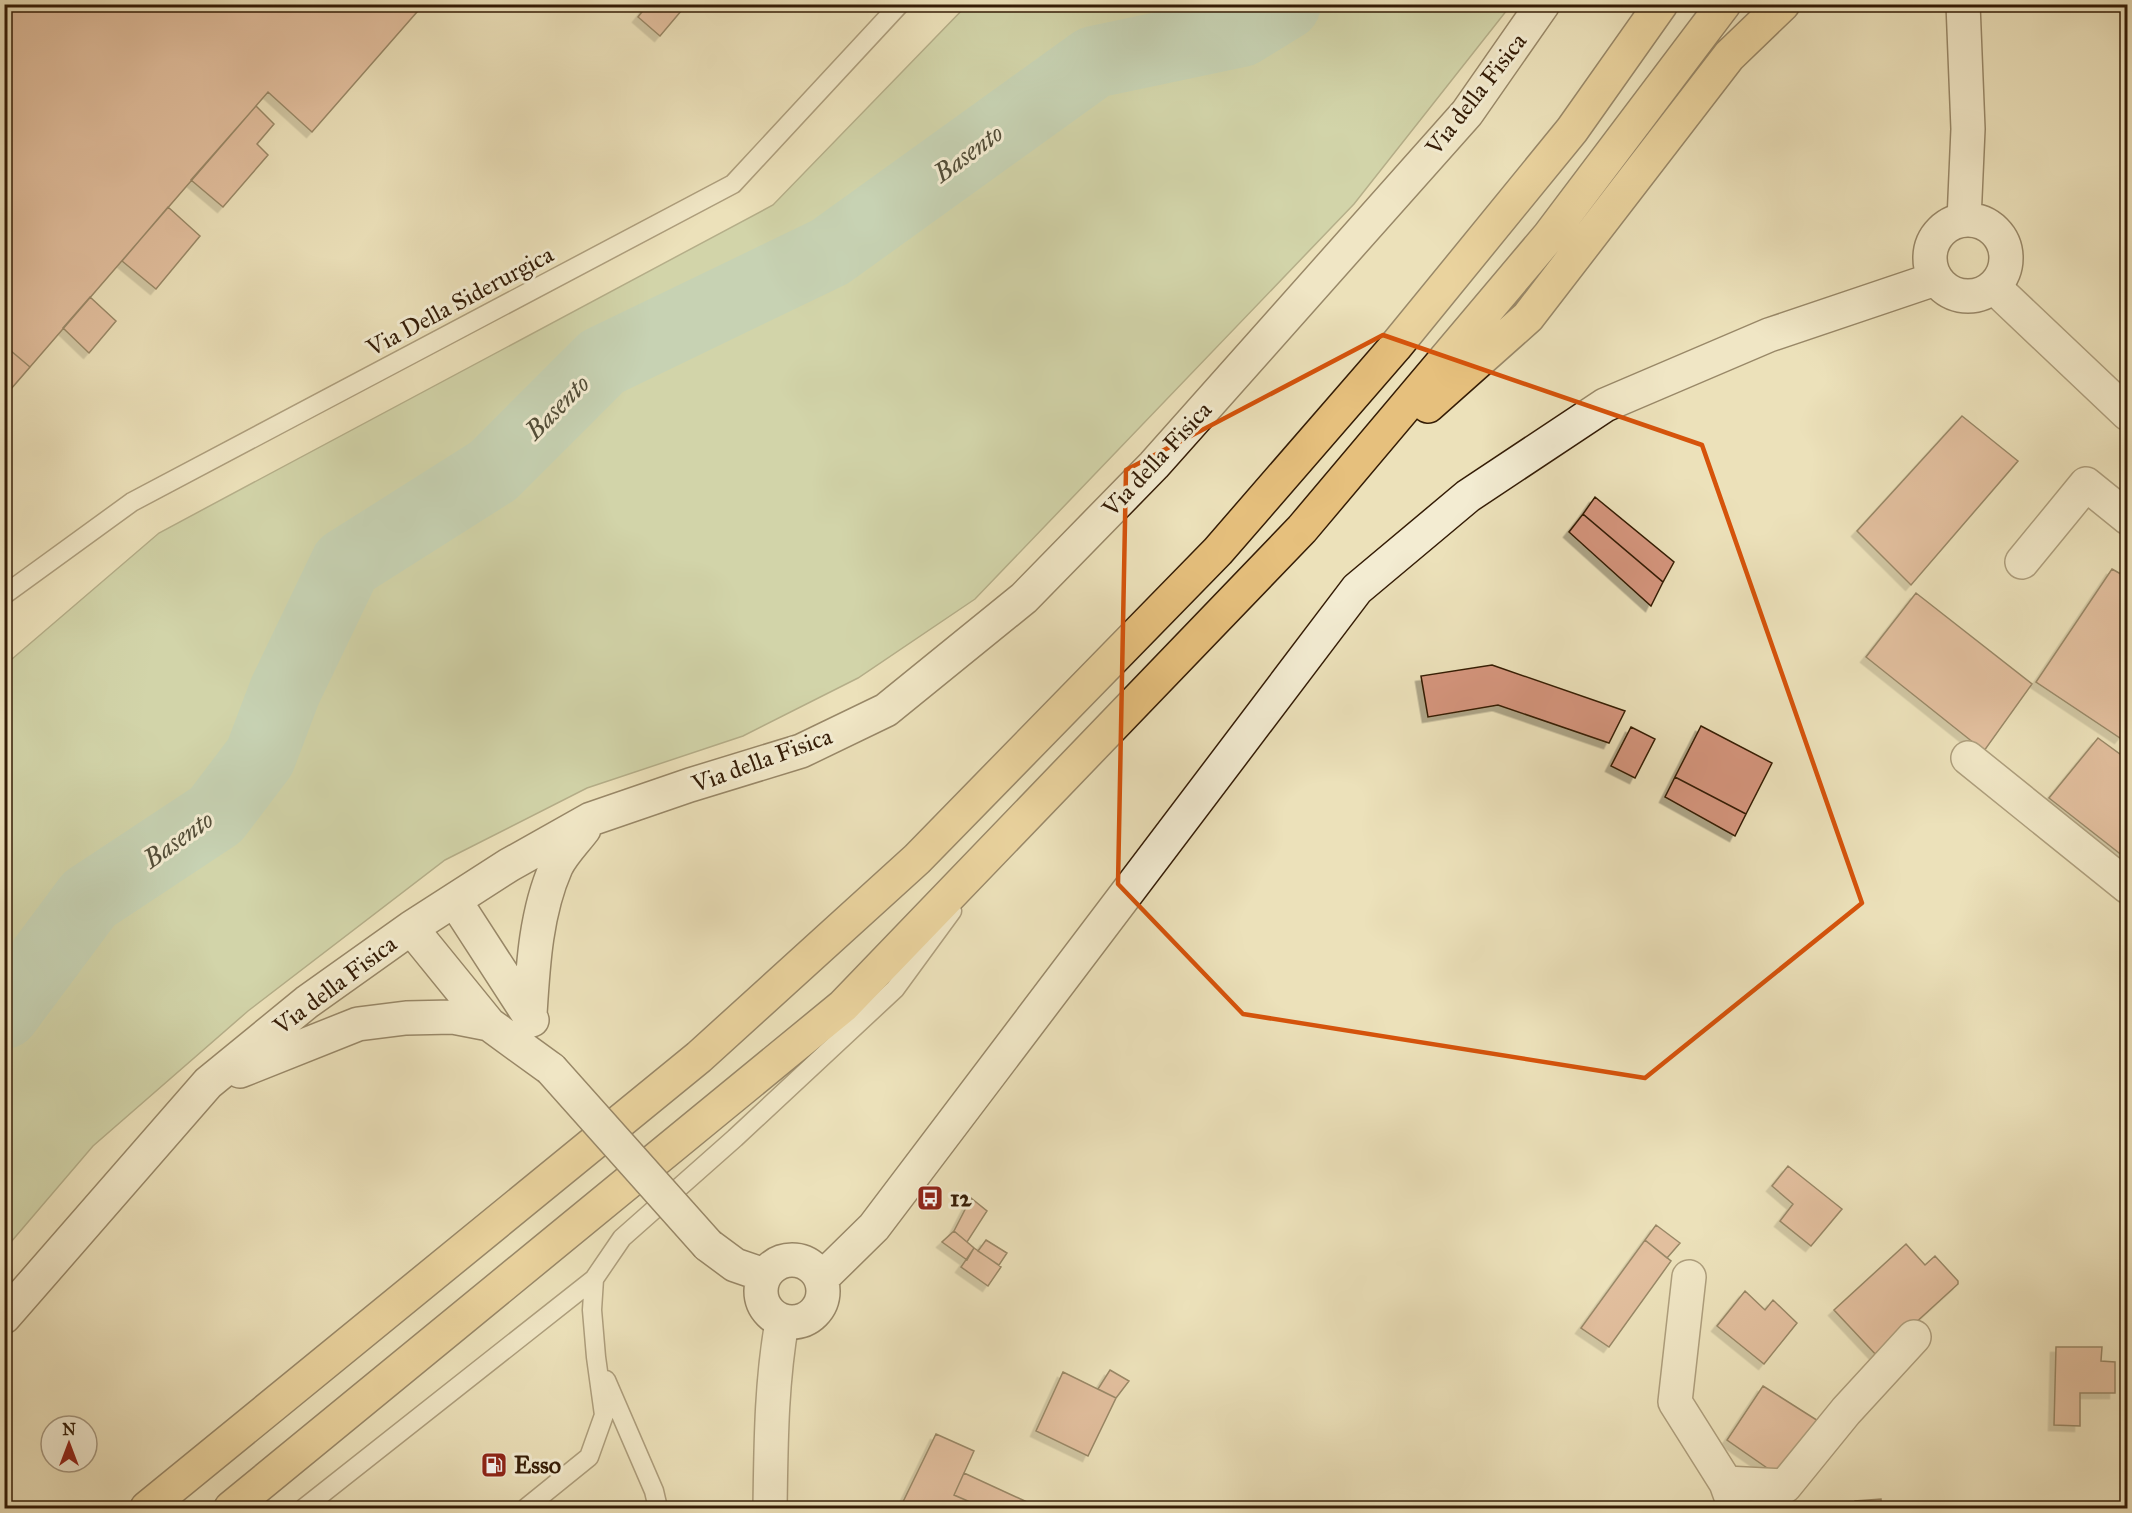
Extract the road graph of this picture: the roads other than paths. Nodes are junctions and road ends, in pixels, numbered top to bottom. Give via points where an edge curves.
1 (900, 4) edge
2 (1543, 4) edge
3 (1661, 4) edge
4 (1724, 4) edge
5 (1784, 4) edge
6 (1963, 4) edge
7 (1964, 220) junction
8 (1935, 279) junction
9 (1994, 287) junction
10 (2127, 414) edge
11 (1344, 481) junction
12 (2127, 518) edge
13 (2022, 562) dead end
14 (4, 595) edge
15 (1968, 758) dead end
16 (591, 819) junction
17 (1009, 834) junction
18 (2127, 887) edge
19 (455, 901) junction
20 (411, 928) junction
21 (530, 1014) junction
22 (489, 1024) junction
23 (551, 1069) junction
24 (208, 1083) junction
25 (764, 1275) junction
26 (1689, 1277) dead end
27 (594, 1279) junction
28 (821, 1279) junction
29 (4, 1317) edge
30 (782, 1322) junction
31 (1914, 1337) dead end
32 (596, 1357) junction
33 (1731, 1496) edge
34 (147, 1509) edge
35 (231, 1509) edge
36 (304, 1509) edge
37 (526, 1509) edge
38 (657, 1509) edge
39 (770, 1509) edge

1 - 14 lane, Via Della Siderurgica via 733,184 132,502
2 - 16 street, Via della Fisica via 1467,113 1154,465 1024,598 886,710 801,751
3 - 34 highway via 1564,139 1395,347 1233,533 917,859 690,1065
4 - 11 highway via 1549,236
5 - 11 highway via 1730,56 1528,317
6 - 7 street via 1968,129
7 - 8 street via 1951,223 1934,242 1930,267
7 - 9 street via 1987,225 2004,242 2006,266
8 - 9 street via 1944,289 1963,296 1983,295
8 - 28 street via 1769,335 1605,405 1468,496 1357,589 874,1227
9 - 10 street
11 - 17 highway
12 - 13 street via 2086,484
15 - 18 street
16 - 19 street, Via della Fisica
16 - 21 street via 557,866 550,888 533,967
17 - 27 lane via 895,989 621,1238
17 - 35 highway via 843,1006
19 - 20 street, Via della Fisica
19 - 21 street
20 - 22 street
20 - 24 street, Via della Fisica via 308,1002
21 - 23 street
22 - 23 street
22 - 24 street via 453,1017 358,1024
23 - 25 street, bridge via 708,1245 735,1266
24 - 29 street, Via della Fisica
25 - 28 street via 773,1265 800,1260 813,1267
25 - 30 street via 762,1302
26 - 33 street via 1675,1402
27 - 32 lane
27 - 36 lane
28 - 30 street via 824,1293 810,1317
30 - 39 street via 771,1418
31 - 33 street via 1785,1486
32 - 37 lane via 604,1415 589,1457
32 - 38 lane via 654,1491

